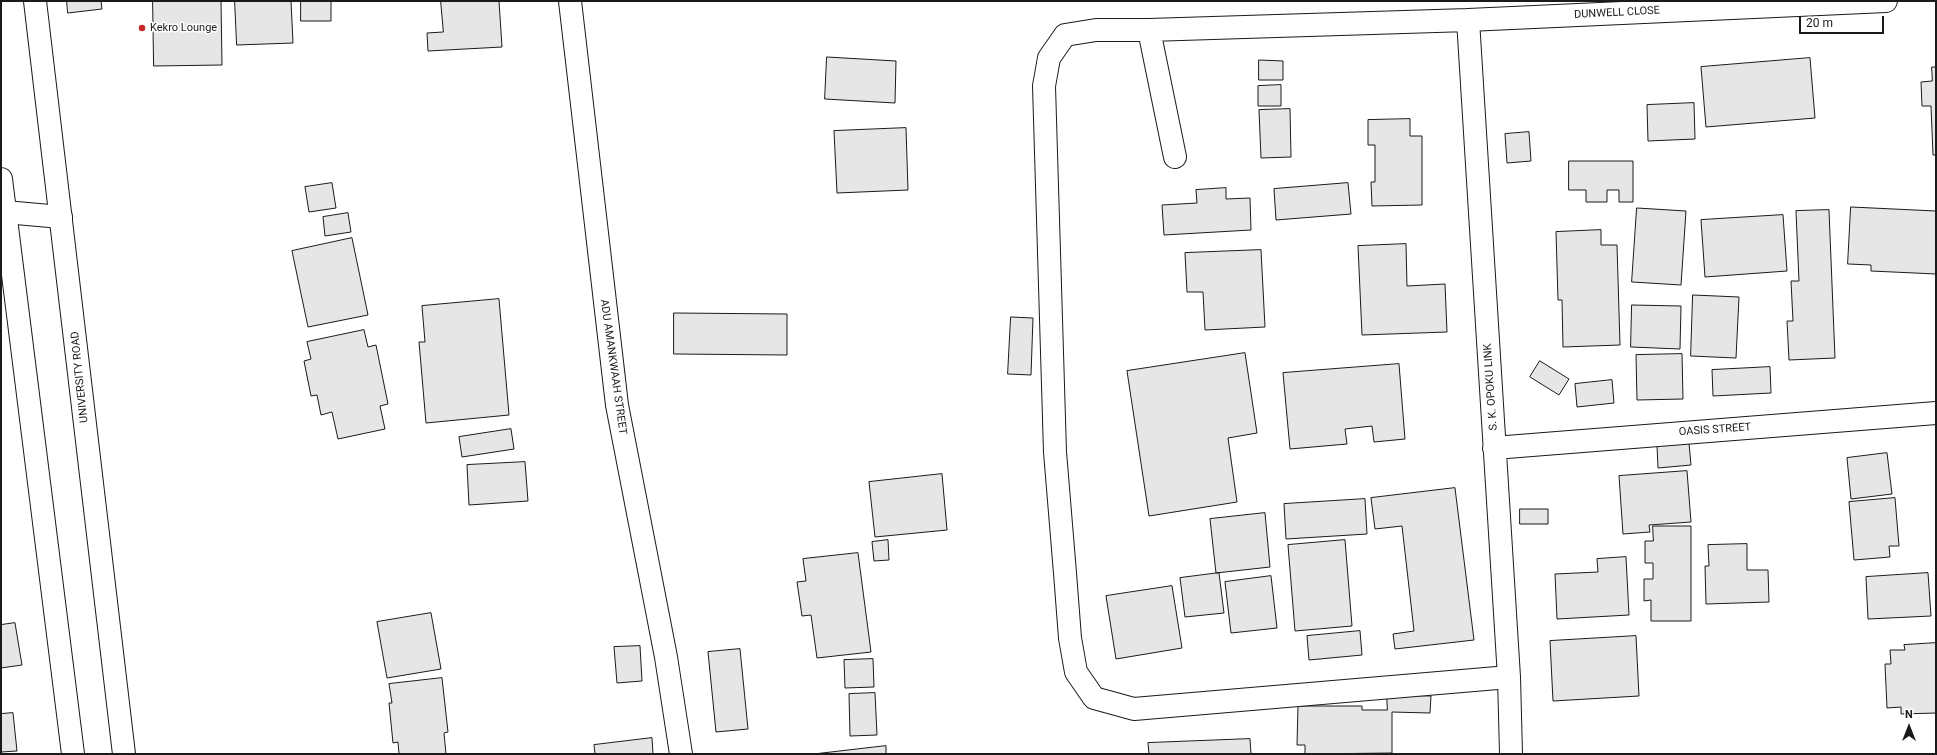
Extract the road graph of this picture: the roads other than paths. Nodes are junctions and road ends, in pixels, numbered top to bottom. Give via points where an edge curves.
1 (35, 1) edge
2 (570, 1) edge
3 (1886, 1) edge
4 (1468, 20) junction
5 (1149, 30) junction
6 (1175, 157) dead end
7 (1, 179) edge
8 (3, 213) edge
9 (61, 217) junction
10 (1936, 413) edge
11 (1494, 448) junction
12 (1509, 678) junction
13 (73, 754) edge
14 (124, 754) edge
15 (680, 754) edge
16 (1510, 754) edge

1 - 9 main road, UNIVERSITY ROAD
2 - 15 main road, ADU AMANKWAAH STREET via 616,405 666,657
3 - 4 main road, DUNWELL CLOSE
4 - 5 main road, DUNWELL CLOSE
4 - 11 main road, S. K. OPOKU LINK
5 - 6 main road
5 - 12 main road, DUNWELL CLOSE via 1096,30 1065,35 1049,58 1044,86 1055,452 1070,638 1076,672 1094,698 1134,709
7 - 8 main road
8 - 9 main road
8 - 13 main road
9 - 14 main road, UNIVERSITY ROAD
10 - 11 main road, OASIS STREET
11 - 12 main road, S. K. OPOKU LINK
12 - 16 main road, S. K. OPOKU LINK

